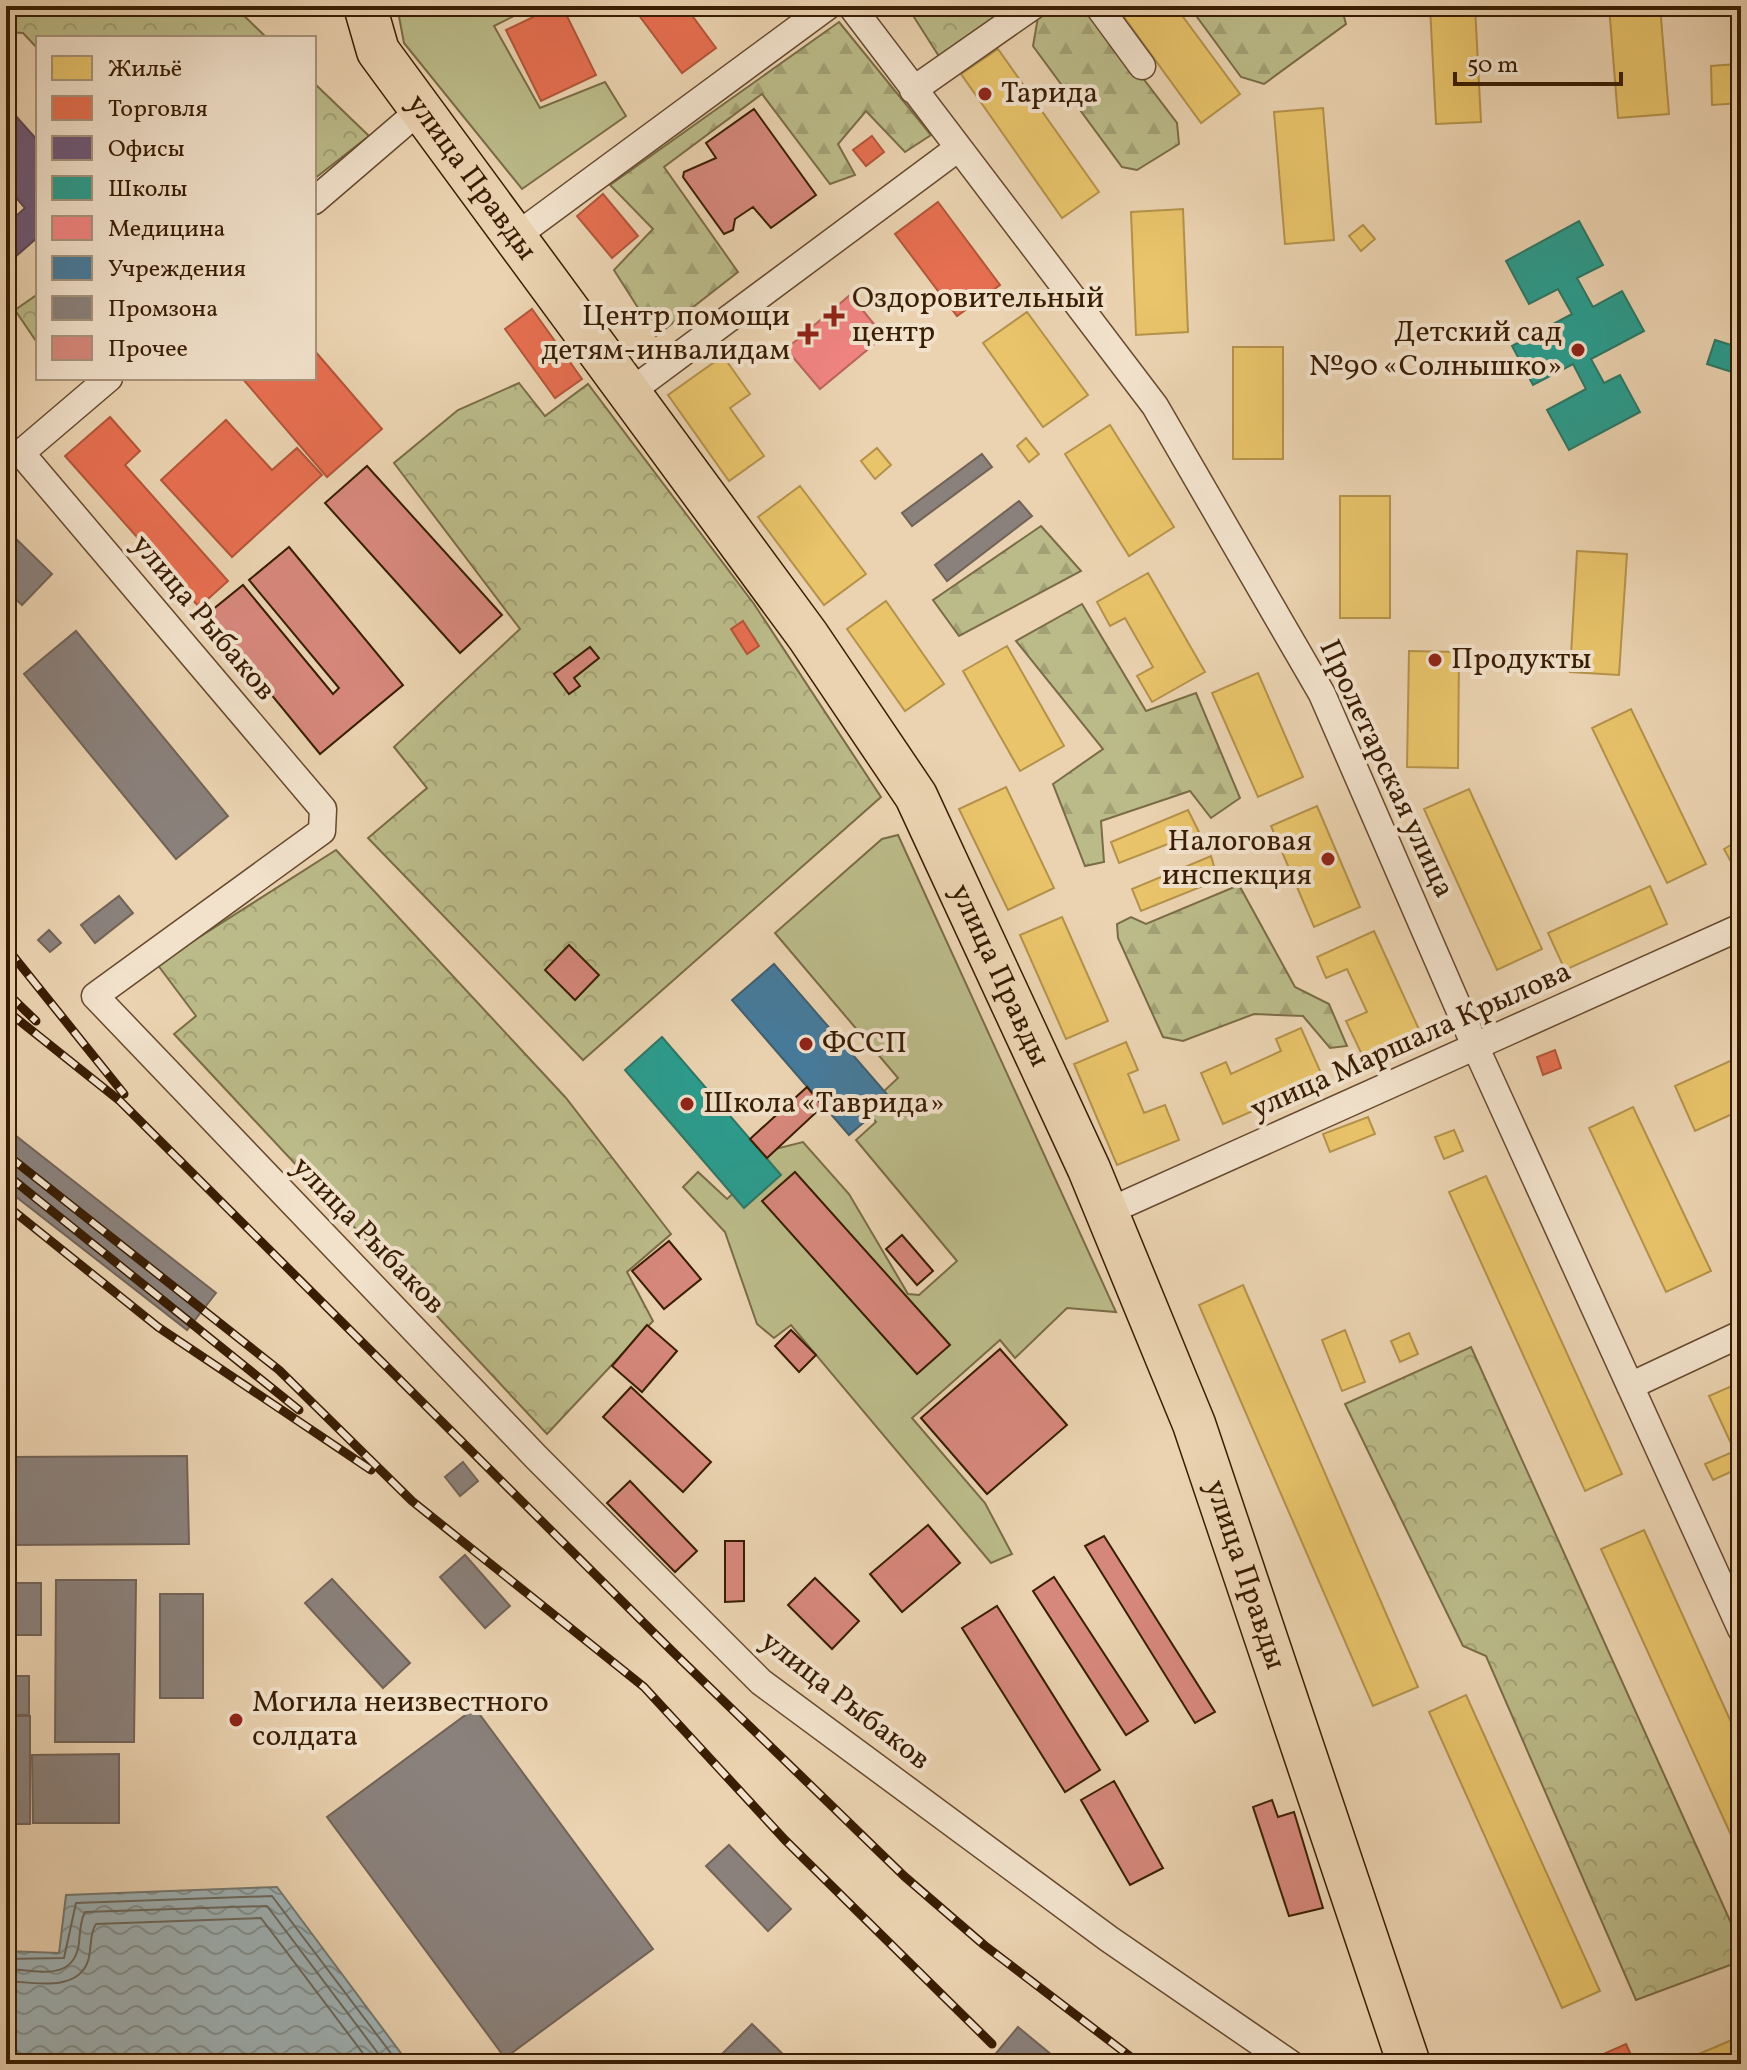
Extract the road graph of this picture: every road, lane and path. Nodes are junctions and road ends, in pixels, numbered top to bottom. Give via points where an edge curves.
1 (365, 6) edge
2 (828, 6) edge
3 (851, 6) edge
4 (1033, 6) edge
5 (1098, 6) edge
6 (1142, 66) dead end
7 (913, 90) junction
8 (420, 110) junction
9 (957, 149) junction
10 (316, 199) edge
11 (516, 236) junction
12 (106, 380) edge
13 (630, 392) junction
14 (14, 444) edge
15 (1741, 927) edge
16 (1476, 1048) junction
17 (1107, 1212) junction
18 (1741, 1334) edge
19 (1630, 1386) junction
20 (1741, 1629) edge
21 (1291, 2064) edge
22 (1409, 2064) edge

1 - 8 main road, улица Правды via 378,51
2 - 11 street
3 - 7 street, Пролетарская улица
4 - 7 street
5 - 6 street
7 - 9 street, Пролетарская улица
8 - 10 street
8 - 11 main road, улица Правды
9 - 13 street
9 - 16 street, Пролетарская улица via 1155,406 1322,694
11 - 13 main road, улица Правды
12 - 14 street, улица Рыбаков
13 - 17 main road, улица Правды via 861,709 916,796
14 - 21 street, улица Рыбаков via 323,809 322,831 95,996 537,1458 761,1682 1109,1939
15 - 16 street, улица Маршала Крылова
16 - 17 street, улица Маршала Крылова
16 - 19 street, Пролетарская улица
17 - 22 main road, улица Правды via 1194,1424
18 - 19 street
19 - 20 street, Пролетарская улица

